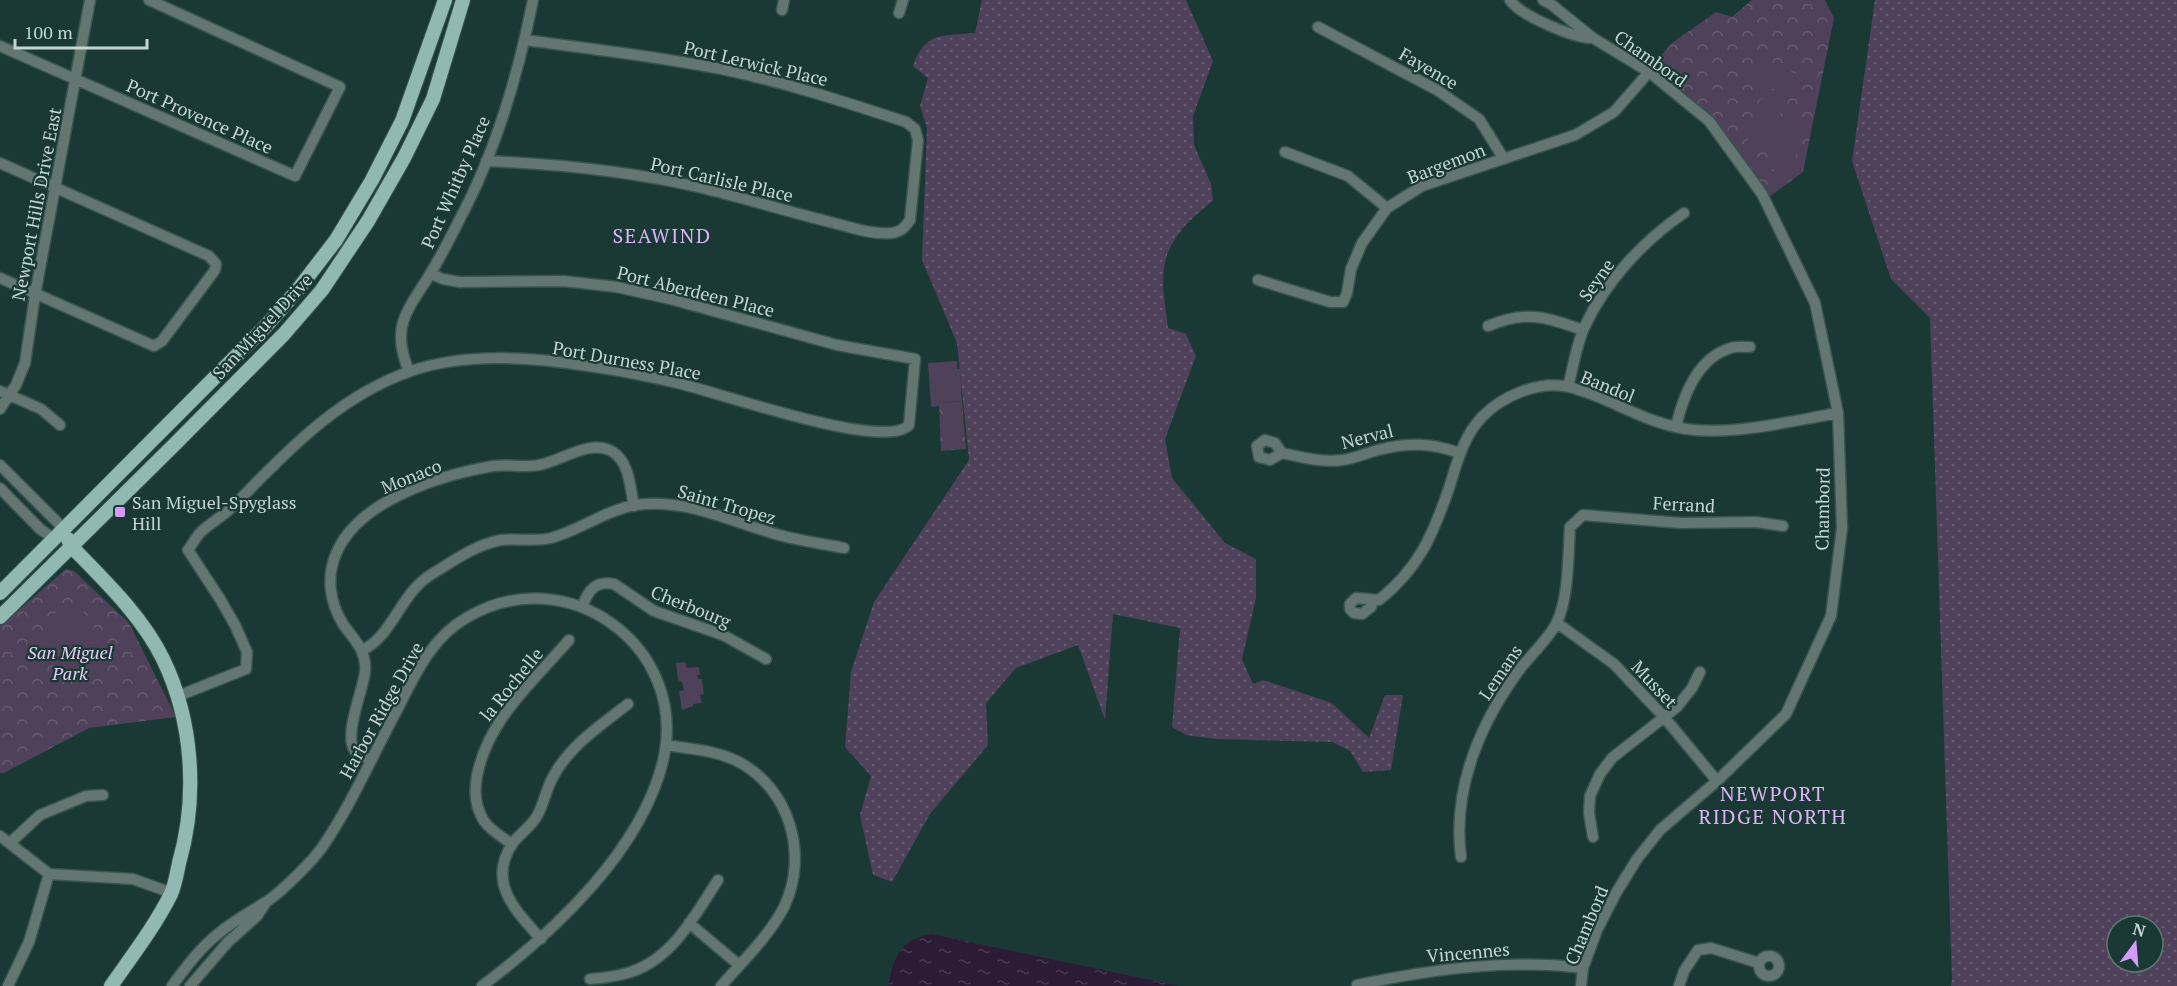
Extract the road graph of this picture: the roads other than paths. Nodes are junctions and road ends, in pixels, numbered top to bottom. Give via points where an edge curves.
1 (90, 0) edge
2 (149, 0) edge
3 (446, 0) edge
4 (463, 0) edge
5 (533, 0) edge
6 (903, 0) edge
7 (1543, 0) edge
8 (1510, 2) edge
9 (1554, 7) junction
10 (899, 13) dead end
11 (1547, 23) junction
12 (1318, 27) dead end
13 (1593, 38) junction
14 (525, 40) junction
15 (0, 46) edge
16 (1649, 72) junction
17 (76, 80) junction
18 (1286, 152) dead end
19 (1504, 159) junction
20 (486, 161) junction
21 (0, 163) edge
22 (914, 187) joint
23 (56, 188) junction
24 (1387, 208) junction
25 (1684, 213) dead end
26 (431, 274) junction
27 (0, 278) edge
28 (1258, 280) dead end
29 (35, 295) junction
30 (1488, 326) dead end
31 (1583, 330) junction
32 (1750, 347) dead end
33 (915, 359) joint
34 (409, 372) junction
35 (1568, 387) junction
36 (5, 393) edge
37 (0, 409) edge
38 (1838, 413) junction
39 (60, 424) dead end
40 (1676, 427) junction
41 (1282, 453) dead end
42 (1460, 453) junction
43 (0, 465) edge
44 (0, 488) edge
45 (634, 506) junction
46 (1583, 515) joint
47 (1783, 526) dead end
48 (63, 528) junction
49 (53, 538) junction
50 (71, 546) junction
51 (844, 548) dead end
52 (0, 593) edge
53 (1373, 601) dead end
54 (582, 607) junction
55 (0, 617) edge
56 (1557, 623) junction
57 (569, 640) dead end
58 (363, 650) junction
59 (766, 659) dead end
60 (1700, 672) dead end
61 (178, 696) junction
62 (628, 704) dead end
63 (1664, 717) junction
64 (666, 746) junction
65 (371, 760) junction
66 (1717, 781) junction
67 (103, 795) dead end
68 (0, 836) edge
69 (1593, 837) dead end
70 (11, 842) junction
71 (512, 844) junction
72 (1461, 857) dead end
73 (50, 874) junction
74 (718, 880) dead end
75 (171, 892) junction
76 (267, 901) junction
77 (689, 923) junction
78 (541, 939) junction
79 (1759, 963) dead end
80 (739, 965) junction
81 (1583, 968) junction
82 (590, 980) dead end
83 (1357, 985) edge
84 (8, 986) edge
85 (111, 986) edge
86 (172, 986) edge
87 (190, 986) edge
88 (482, 986) edge
89 (721, 986) edge
90 (1581, 986) edge
91 (1679, 986) edge

1 - 17 street, Newport Hills Drive East
2 - 17 street, Port Provence Place via 340,87 295,176
3 - 48 main road, San Miguel Drive via 402,121 336,240 265,327
4 - 50 main road, San Miguel Drive via 433,99 368,221 322,290 259,359
5 - 14 street, Port Whitby Place
6 - 10 street
7 - 9 street, Chambord
8 - 11 street, Chambord
9 - 11 street
9 - 13 street, Chambord
11 - 13 street, Chambord
12 - 19 street, Fayence via 1437,90 1479,119
13 - 16 street, Chambord
14 - 20 street, Port Whitby Place
14 - 22 street, Port Lerwick Place via 605,49 723,70 812,92 906,122 915,129 918,140
15 - 17 street, Port Provence Place
16 - 19 street, Bargemon via 1614,112 1575,135
16 - 38 street, Chambord via 1708,121 1762,194 1815,303
17 - 23 street, Newport Hills Drive East
18 - 24 street via 1348,176
19 - 24 street, Bargemon via 1422,186
20 - 22 street, Port Carlisle Place via 595,169 644,177 879,233 904,229 912,214
20 - 26 street, Port Whitby Place
21 - 23 street
23 - 29 street, Newport Hills Drive East
23 - 29 street via 209,256 214,259 215,270 154,346
24 - 28 street, Bargemon via 1362,243 1343,302 1330,302
25 - 31 street, Seyne via 1661,229 1616,276
26 - 33 street, Port Aberdeen Place via 460,282 536,280 617,287 837,345
26 - 34 street, Port Whitby Place via 403,323 402,345
27 - 29 street
29 - 36 street, Newport Hills Drive East via 24,363
30 - 31 street via 1526,316
31 - 35 street, Seyne
32 - 40 street via 1732,347 1701,369 1689,387
33 - 34 street, Port Durness Place via 909,425 889,432 814,422 677,383 587,366 470,359
34 - 61 street, Port Durness Place via 346,402 315,425 230,509 200,532 188,550 235,625 247,652 246,669
35 - 40 street, Bandol
35 - 42 street, Bandol via 1533,389 1500,402 1476,423
36 - 37 street, Newport Hills Drive East
36 - 39 street via 41,409
38 - 40 street, Bandol via 1724,431
38 - 66 street, Chambord via 1842,528 1831,616 1786,714
41 - 42 street, Nerval via 1334,461 1416,443
42 - 53 street, Bandol via 1440,514 1412,570 1397,586
43 - 48 street
44 - 49 street
45 - 51 street, Saint Tropez via 662,503 690,507 776,534
45 - 58 street, Saint Tropez via 548,538 501,540 477,548 415,586 378,639
45 - 58 street, Monaco via 624,464 612,452 596,447 536,465 493,466 398,496 369,513 345,537 334,558 330,581 334,605
46 - 47 street, Ferrand
46 - 56 street, Lemans via 1570,527 1565,590
48 - 49 main road, San Miguel Drive
48 - 50 main road
49 - 50 main road
49 - 52 main road, San Miguel Drive
50 - 55 main road, San Miguel Drive
50 - 61 main road via 142,626 162,658
54 - 59 street, Cherbourg via 595,585 608,583 654,611 723,635
54 - 64 street, Harbor Ridge Drive via 620,629 647,661 663,699
54 - 65 street, Harbor Ridge Drive via 545,598 510,600 460,622 426,657
56 - 63 street, Musset via 1614,664
56 - 72 street, Lemans via 1499,698 1480,735 1461,801
57 - 71 street, la Rochelle via 497,723 483,751 475,795 480,814
58 - 65 street via 365,675 350,739 355,750
60 - 63 street via 1677,707
61 - 75 main road via 189,753 191,801
62 - 71 street via 567,756 552,778 537,816
63 - 66 street, Musset
63 - 69 street via 1612,758 1600,774 1590,796
64 - 78 street, Harbor Ridge Drive via 656,784 634,827 580,899
64 - 80 street via 705,750 738,762 772,791 791,826 795,860 790,894 774,924
65 - 76 street, Harbor Ridge Drive via 321,848
66 - 81 street, Chambord via 1660,830 1636,859 1597,930
67 - 70 street via 86,796 40,815
68 - 70 street
70 - 73 street
71 - 78 street via 503,870 506,893 514,909
73 - 75 street via 133,879
73 - 84 street via 29,942
74 - 77 street
75 - 85 main road
76 - 86 street, Harbor Ridge Drive via 207,943
76 - 87 street, Harbor Ridge Drive
77 - 80 street
77 - 82 street via 671,946 646,965
78 - 88 street, Harbor Ridge Drive
79 - 91 street via 1711,948 1698,950
80 - 89 street
81 - 83 street, Vincennes via 1547,964 1474,966
81 - 90 street, Chambord

